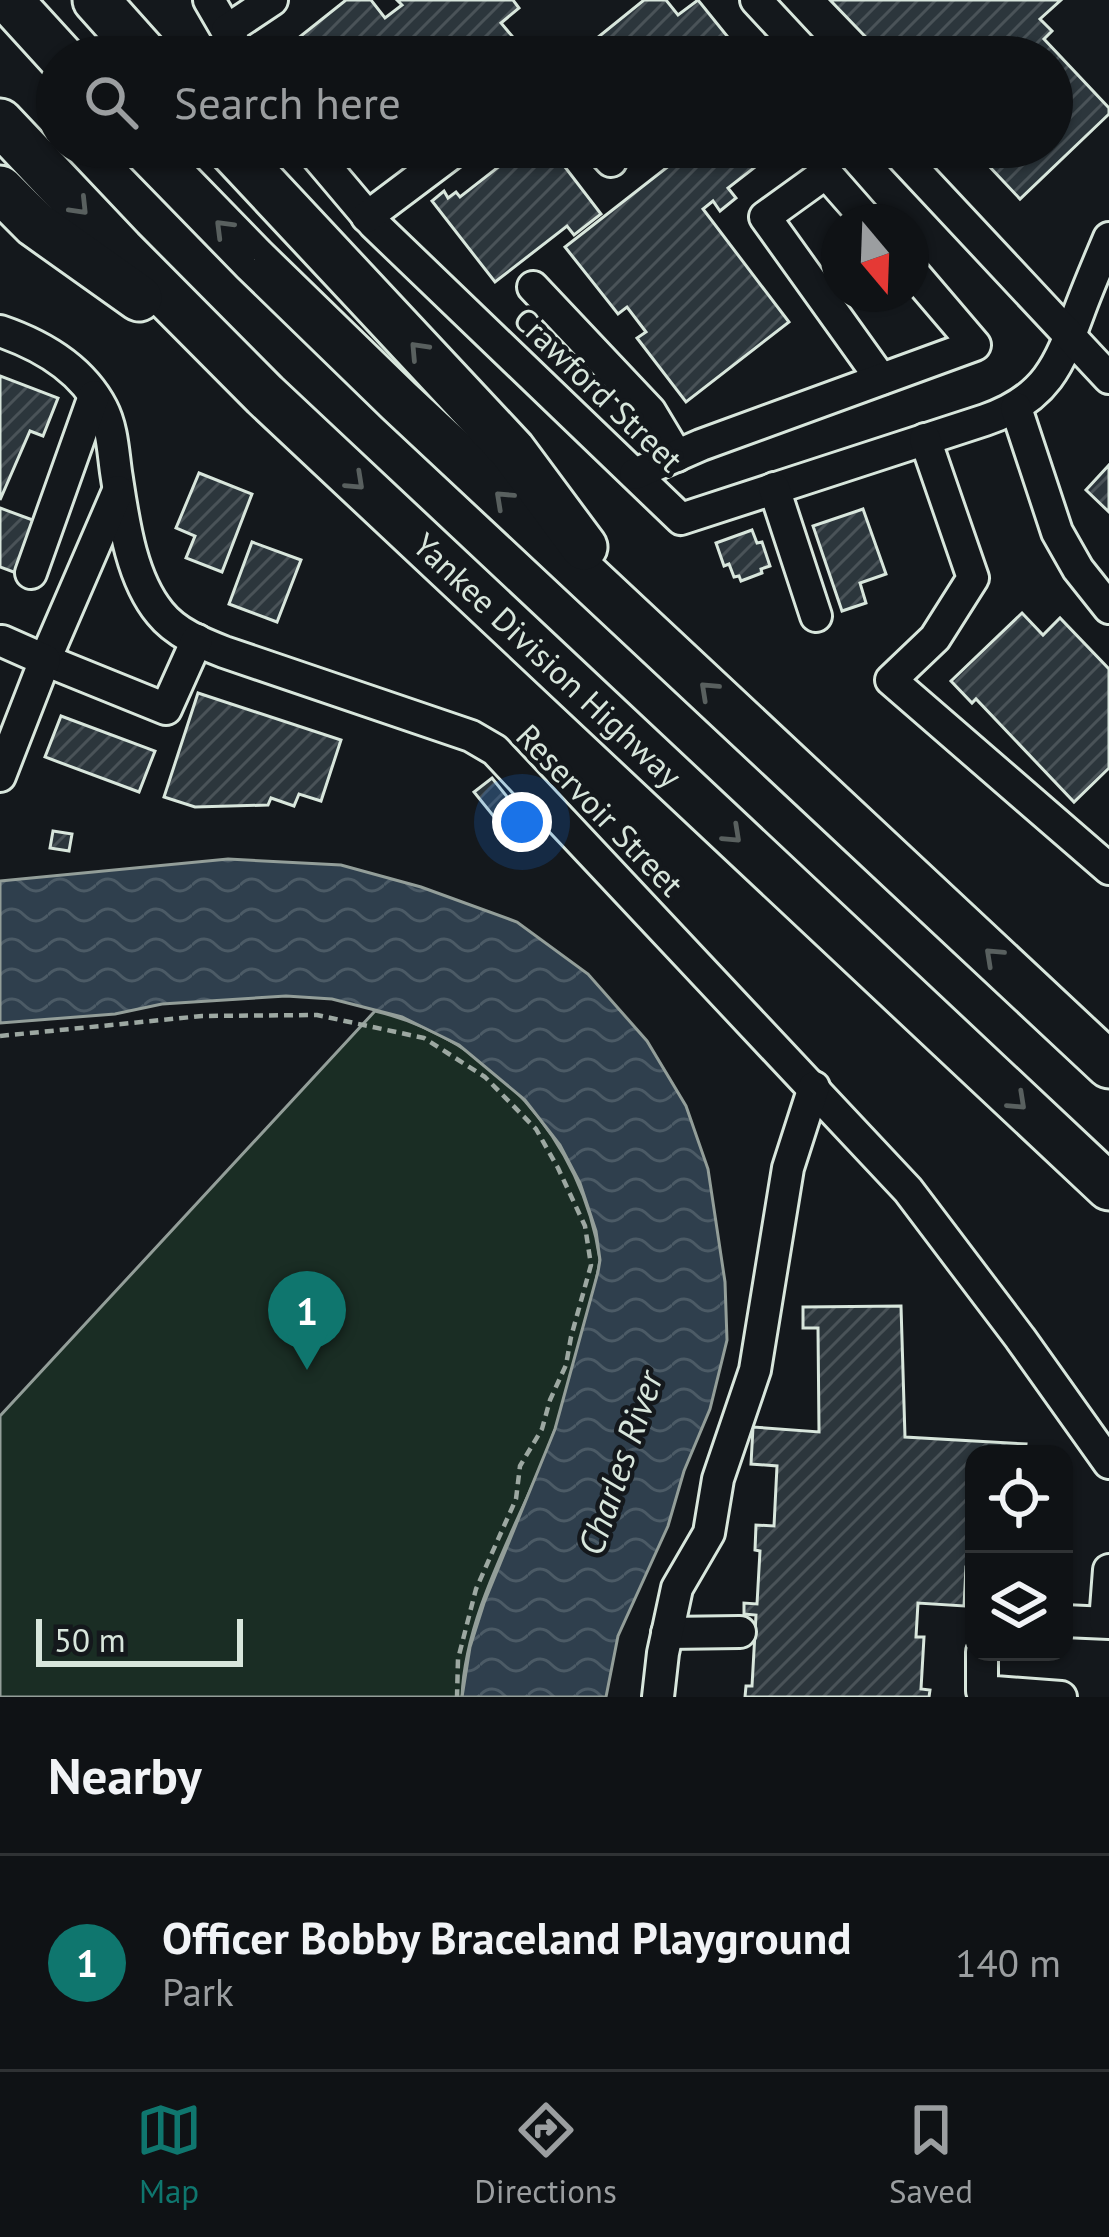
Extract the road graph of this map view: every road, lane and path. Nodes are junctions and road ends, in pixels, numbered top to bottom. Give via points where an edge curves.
1 (9, 0) edge
2 (96, 0) edge
3 (208, 0) edge
4 (272, 0) edge
5 (756, 0) edge
6 (42, 36) edge
7 (128, 36) edge
8 (230, 36) edge
9 (242, 36) edge
10 (789, 36) edge
11 (0, 122) edge
12 (36, 159) edge
13 (45, 168) edge
14 (165, 168) edge
15 (250, 168) edge
16 (326, 168) edge
17 (432, 168) edge
18 (912, 168) edge
19 (0, 189) edge
20 (854, 204) edge
21 (367, 217) junction
22 (1109, 238) edge
23 (533, 287) dead end
24 (929, 291) edge
25 (821, 295) edge
26 (833, 312) edge
27 (0, 331) edge
28 (1070, 338) junction
29 (240, 370) junction
30 (1109, 378) edge
31 (881, 379) junction
32 (94, 396) junction
33 (1016, 407) junction
34 (926, 439) junction
35 (677, 456) junction
36 (635, 474) junction
37 (774, 488) junction
38 (119, 490) junction
39 (31, 572) dead end
40 (1109, 608) edge
41 (816, 616) dead end
42 (650, 636) junction
43 (2, 640) edge
44 (197, 640) junction
45 (45, 660) junction
46 (0, 776) edge
47 (1109, 869) edge
48 (0, 1036) edge
49 (1109, 1065) edge
50 (814, 1087) junction
51 (1109, 1187) edge
52 (1109, 1463) edge
53 (1109, 1570) edge
54 (1073, 1621) edge
55 (1107, 1622) edge
56 (740, 1632) dead end
57 (667, 1633) junction
58 (982, 1661) edge
59 (457, 1697) edge
60 (658, 1697) edge
61 (1057, 1697) edge

1 - 6 highway
2 - 7 highway
3 - 8 street
4 - 9 street
5 - 10 street
11 -> 12 highway, Yankee Division Highway
13 -> 29 highway, Yankee Division Highway
42 -> 14 highway
42 -> 15 highway via 512,450
16 - 21 street, Crawford Street
17 - 21 street
18 - 28 street
19 - 29 highway via 35,224
20 - 25 street via 826,172 765,217
21 - 36 street, Crawford Street
22 - 28 street, Crawford Street
23 - 35 street via 650,411
24 - 31 street via 975,344
26 - 31 street
27 - 32 street, Reservoir Street via 54,355
28 - 30 street
28 - 33 street, Crawford Street via 1046,383
29 -> 51 highway, Yankee Division Highway
31 - 35 street
32 - 38 street, Reservoir Street via 109,423
32 - 39 street
33 - 34 street, Crawford Street
33 - 40 street via 1057,532
34 - 37 street, Crawford Street
34 - 47 street via 973,578 935,638 891,680
35 - 36 street
36 - 37 street, Crawford Street via 681,519
37 - 41 street
38 - 44 street, Reservoir Street via 150,597
38 - 45 street
49 -> 42 highway
43 - 45 street
44 - 45 street via 166,709
44 - 50 street, Reservoir Street via 495,750
45 - 46 street
48 - 59 path via 202,1016 317,1015 424,1037 485,1077 536,1130 585,1226 591,1264 566,1365 476,1589
50 - 52 street, Reservoir Street via 926,1211
50 - 57 street via 788,1168 755,1370 709,1532 676,1588
53 - 55 street
54 - 55 street
56 - 57 street
57 - 60 street
58 - 61 street via 982,1691

